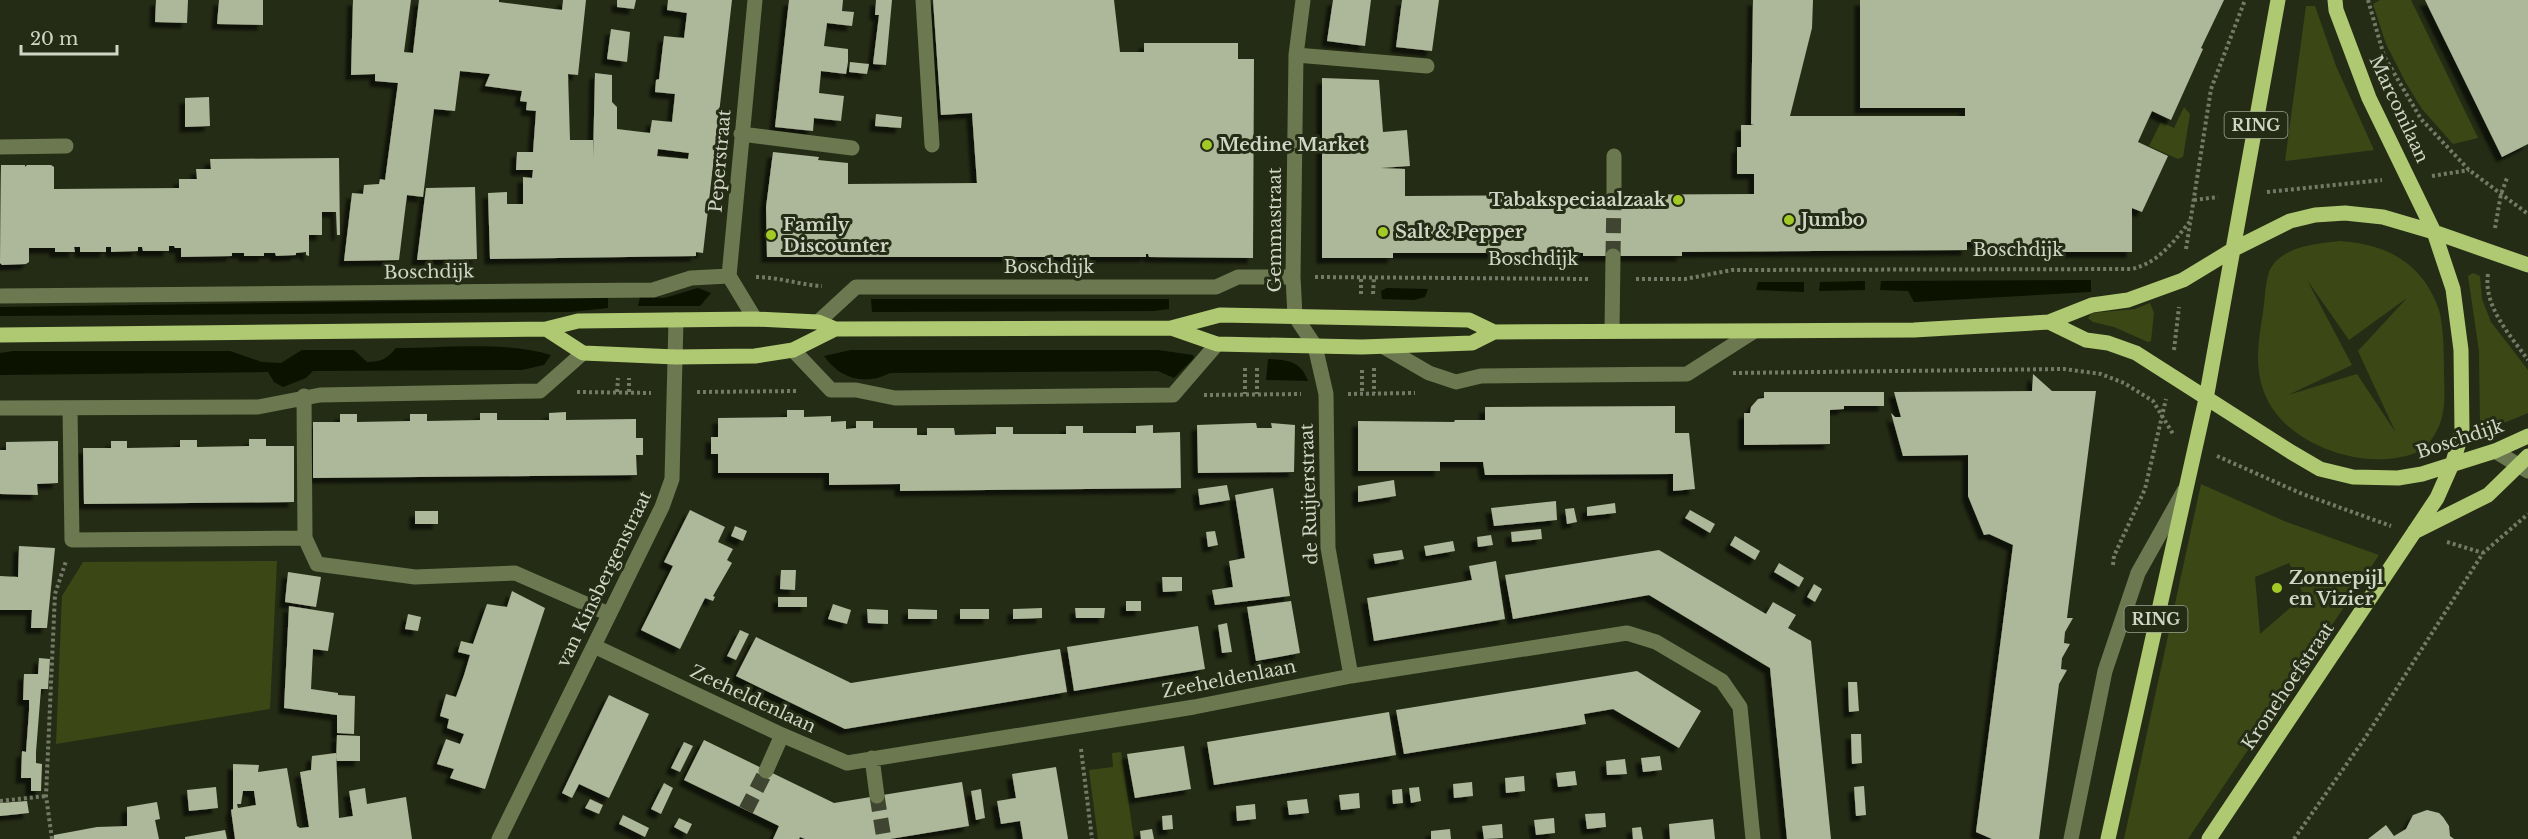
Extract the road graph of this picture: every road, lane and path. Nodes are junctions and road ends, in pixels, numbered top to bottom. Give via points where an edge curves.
1 (755, 0) edge
2 (923, 0) edge
3 (1303, 0) edge
4 (2245, 0) edge
5 (2278, 0) edge
6 (2335, 0) edge
7 (2368, 0) edge
8 (1296, 55) junction
9 (1426, 66) dead end
10 (741, 135) junction
11 (932, 145) dead end
12 (66, 146) dead end
13 (0, 147) edge
14 (852, 148) dead end
15 (1614, 156) dead end
16 (2469, 170) junction
17 (2409, 177) junction
18 (2507, 178) dead end
19 (2244, 194) junction
20 (2501, 194) junction
21 (1614, 195) tunnel mouth
22 (2194, 200) junction
23 (2528, 214) edge
24 (2191, 220) junction
25 (2434, 232) junction
26 (2235, 249) junction
27 (1613, 256) tunnel mouth
28 (2528, 265) edge
29 (729, 276) junction
30 (766, 277) junction
31 (1293, 277) junction
32 (1374, 277) junction
33 (1614, 279) junction
34 (2183, 280) junction
35 (765, 285) dead end
36 (1373, 285) dead end
37 (856, 286) junction
38 (0, 297) edge
39 (1296, 316) junction
40 (755, 319) junction
41 (676, 320) junction
42 (818, 322) junction
43 (2049, 322) junction
44 (1171, 328) junction
45 (546, 329) junction
46 (835, 329) junction
47 (1612, 331) junction
48 (1494, 332) junction
49 (1753, 332) junction
50 (0, 335) edge
51 (1217, 344) junction
52 (1315, 346) junction
53 (1384, 347) junction
54 (793, 350) junction
55 (584, 353) junction
56 (676, 357) junction
57 (1362, 363) dead end
58 (1257, 364) dead end
59 (1687, 374) junction
60 (2172, 377) junction
61 (768, 383) dead end
62 (618, 385) dead end
63 (1374, 385) dead end
64 (1245, 387) dead end
65 (831, 390) junction
66 (540, 391) junction
67 (768, 391) junction
68 (617, 392) junction
69 (676, 393) junction
70 (1362, 393) dead end
71 (1374, 393) dead end
72 (1245, 394) dead end
73 (1257, 394) dead end
74 (304, 396) junction
75 (2206, 399) junction
76 (0, 408) edge
77 (70, 408) junction
78 (2528, 436) edge
79 (2495, 451) junction
80 (2454, 462) junction
81 (2525, 464) edge
82 (2185, 488) junction
83 (2528, 514) edge
84 (2414, 532) junction
85 (305, 538) junction
86 (72, 540) junction
87 (609, 614) junction
88 (594, 646) junction
89 (1351, 676) junction
90 (1078, 725) junction
91 (782, 735) junction
92 (872, 758) junction
93 (766, 771) tunnel mouth
94 (46, 796) junction
95 (877, 796) tunnel mouth
96 (0, 801) edge
97 (52, 839) edge
98 (499, 839) edge
99 (1092, 839) edge
100 (1753, 839) edge
101 (2072, 839) edge
102 (2108, 839) edge
103 (2209, 839) edge
104 (2294, 839) edge

1 - 10 street, Peperstraat
2 - 11 street
3 - 8 street, Gemmastraat
4 - 22 path via 2211,89
5 - 19 main road, RING
6 - 17 main road, Marconilaan via 2369,98
7 - 16 path, Marconilaan via 2384,57 2421,119
8 - 9 street
8 - 31 street, Gemmastraat
10 - 14 street
10 - 29 street, Peperstraat
12 - 13 street
15 - 21 street
16 - 17 path via 2444,176
16 - 20 path, Marconilaan
17 - 19 path
17 - 25 main road, Marconilaan
18 - 20 path
19 - 22 path
19 - 26 main road, RING
20 - 23 path
22 - 24 path
24 - 33 path, Boschdijk via 2169,248 2142,267 2131,269 1732,270 1685,279
24 - 34 path
25 - 26 main road, Boschdijk via 2383,217 2314,215 2275,227
25 - 28 main road, Boschdijk
25 - 80 main road, Marconilaan via 2453,289 2461,350 2462,432
26 - 34 main road, Boschdijk
26 - 75 main road, RING
27 - 33 street
29 - 30 path
29 - 38 street, Boschdijk via 691,278 652,290
29 - 40 street
30 - 35 path
30 - 37 path via 811,285
31 - 32 path, Boschdijk
31 - 37 street, Boschdijk via 1238,277 1216,287
31 - 39 street, Gemmastraat
32 - 33 path, Boschdijk
32 - 36 path
33 - 47 street
34 - 43 main road, Boschdijk via 2128,300 2092,305
34 - 60 path
37 - 42 street
39 - 44 main road, Boschdijk via 1220,315
39 - 48 main road, Boschdijk via 1469,320
39 - 52 street, de Ruijterstraat
40 - 41 main road, Boschdijk
40 - 42 main road, Boschdijk
41 - 45 main road, Boschdijk via 578,321
41 - 56 street, van Kinsbergenstraat
42 - 46 main road, Boschdijk
43 - 49 main road, Boschdijk via 1914,330
43 - 60 main road, Boschdijk via 2086,340 2136,352
44 - 46 main road, Boschdijk
44 - 51 main road, Boschdijk
45 - 50 main road, Boschdijk
45 - 55 main road, Boschdijk
46 - 54 main road, Boschdijk
47 - 48 main road, Boschdijk
47 - 49 main road, Boschdijk
48 - 53 main road, Boschdijk via 1472,343
49 - 59 street
51 - 52 main road, Boschdijk
51 - 65 street via 1173,395 895,398 856,390
52 - 53 main road, Boschdijk
52 - 89 street, de Ruijterstraat via 1326,394 1328,548
53 - 59 street, Boschdijk via 1456,382 1480,376
54 - 56 main road, Boschdijk via 755,356
54 - 65 street
55 - 56 main road, Boschdijk
55 - 66 street
56 - 69 street, van Kinsbergenstraat
57 - 70 path
58 - 73 path
59 - 60 path via 2064,369 2124,382 2153,401 2161,416
60 - 75 main road, Boschdijk
61 - 67 path
62 - 68 path
63 - 71 path
64 - 72 path
65 - 67 path
66 - 68 path
66 - 74 street
67 - 69 path
68 - 69 path
69 - 87 street, van Kinsbergenstraat via 672,479
74 - 77 street via 258,407
74 - 85 street
75 - 80 main road, Boschdijk via 2320,468 2353,477 2398,478
75 - 82 main road, RING
76 - 77 street
77 - 86 street
78 - 79 main road, Boschdijk
79 - 80 main road, Boschdijk
79 - 81 street
80 - 84 main road, Kronehoefstraat via 2437,498
81 - 84 main road via 2488,495
82 - 101 street via 2138,573 2105,671
82 - 102 main road, RING
83 - 104 path via 2483,553 2366,738
84 - 103 main road, Kronehoefstraat
85 - 86 street
85 - 87 street via 317,564 415,577 515,573
86 - 94 path via 55,594
87 - 88 street, van Kinsbergenstraat
88 - 91 street, Zeeheldenlaan
88 - 98 street, van Kinsbergenstraat
89 - 90 street, Zeeheldenlaan
89 - 100 street, Zeeheldenlaan via 1627,633 1656,642 1722,681 1740,707
90 - 92 street, Zeeheldenlaan
90 - 99 path
91 - 92 street, Zeeheldenlaan via 848,763
91 - 93 street
92 - 95 street
94 - 96 path
94 - 97 path

